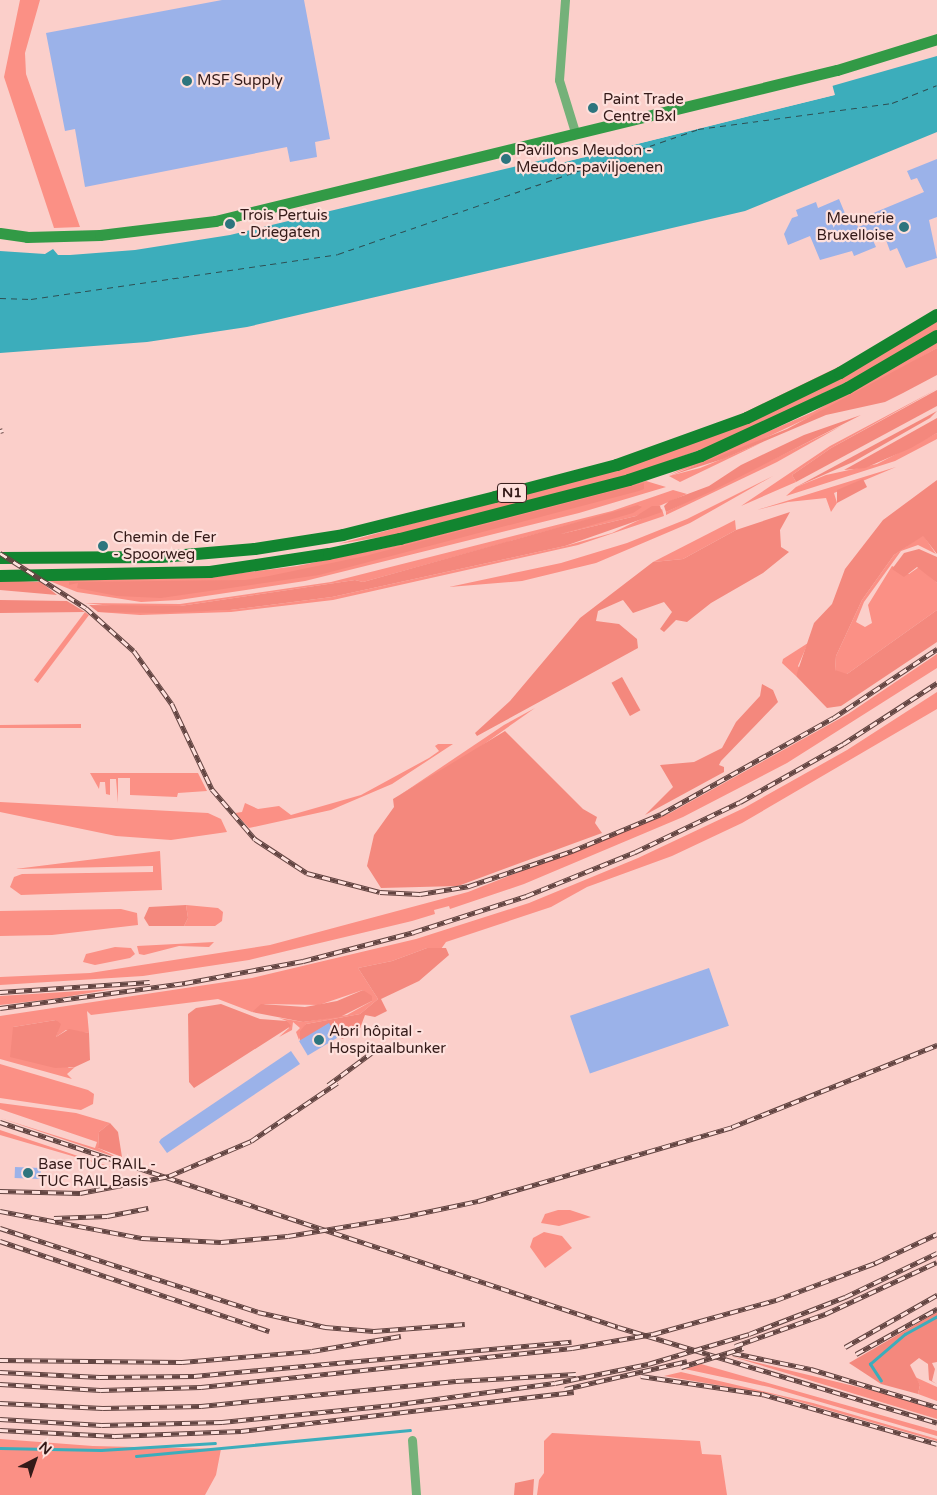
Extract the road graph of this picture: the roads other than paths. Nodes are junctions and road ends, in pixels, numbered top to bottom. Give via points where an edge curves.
1 (565, 0) edge
2 (937, 39) edge
3 (575, 132) junction
4 (0, 233) edge
5 (937, 315) edge
6 (937, 336) edge
7 (0, 558) edge
8 (0, 576) edge
9 (412, 1440) dead end
10 (416, 1495) edge

1 - 3 street via 559,80
2 - 3 main road via 837,70
3 - 4 main road via 216,221 100,235 28,237
5 - 7 main road, N1 via 840,373 739,421 633,460 495,497 343,535 254,549 161,557
6 - 8 main road, N1 via 848,388 701,456 629,480 400,539 296,560 202,572
9 - 10 street

